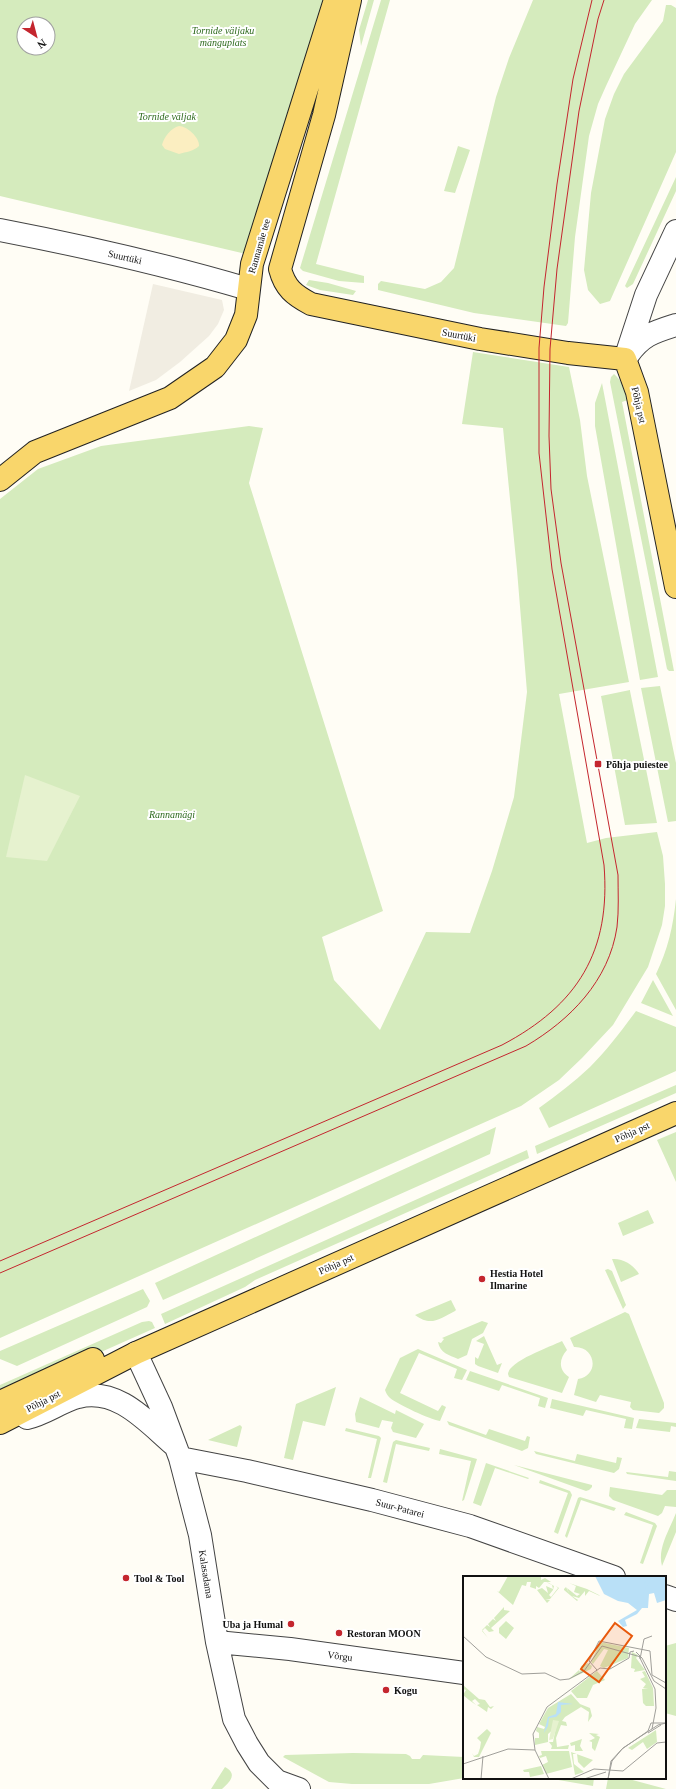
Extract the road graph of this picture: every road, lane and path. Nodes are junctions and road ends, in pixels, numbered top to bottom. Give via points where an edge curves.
1 (335, 0) edge
2 (350, 0) edge
3 (0, 230) edge
4 (676, 230) edge
5 (248, 288) junction
6 (676, 325) edge
7 (625, 359) junction
8 (0, 480) edge
9 (676, 587) edge
10 (676, 1113) edge
11 (136, 1353) junction
12 (0, 1402) edge
13 (0, 1423) edge
14 (178, 1452) junction
15 (611, 1576) edge
16 (666, 1596) edge
17 (676, 1600) edge
18 (216, 1642) junction
19 (463, 1673) edge
20 (275, 1785) edge
21 (299, 1789) edge

1 - 5 main road, Rannamäe tee via 252,264
2 - 7 main road, Suurtüki via 324,115 280,269 288,288 297,297 311,304 480,339
3 - 5 street, Suurtüki via 191,272
4 - 7 street via 646,295
5 - 8 main road, Rannamäe tee via 246,315 236,340 210,371 170,398 35,452
6 - 7 street via 649,334 637,343
7 - 9 main road, Põhja pst via 637,392
10 - 11 main road, Põhja pst
11 - 12 main road via 128,1347 119,1347
11 - 13 main road, Põhja pst
11 - 14 street, Kalasadama
13 - 14 street via 33,1416 79,1397 104,1396 125,1404
14 - 15 street, Suur-Patarei via 470,1526
14 - 18 street, Kalasadama via 200,1535
16 - 17 street
18 - 19 street, Võrgu via 290,1649
18 - 20 street, Kalasadama via 234,1718 247,1744
20 - 21 street

